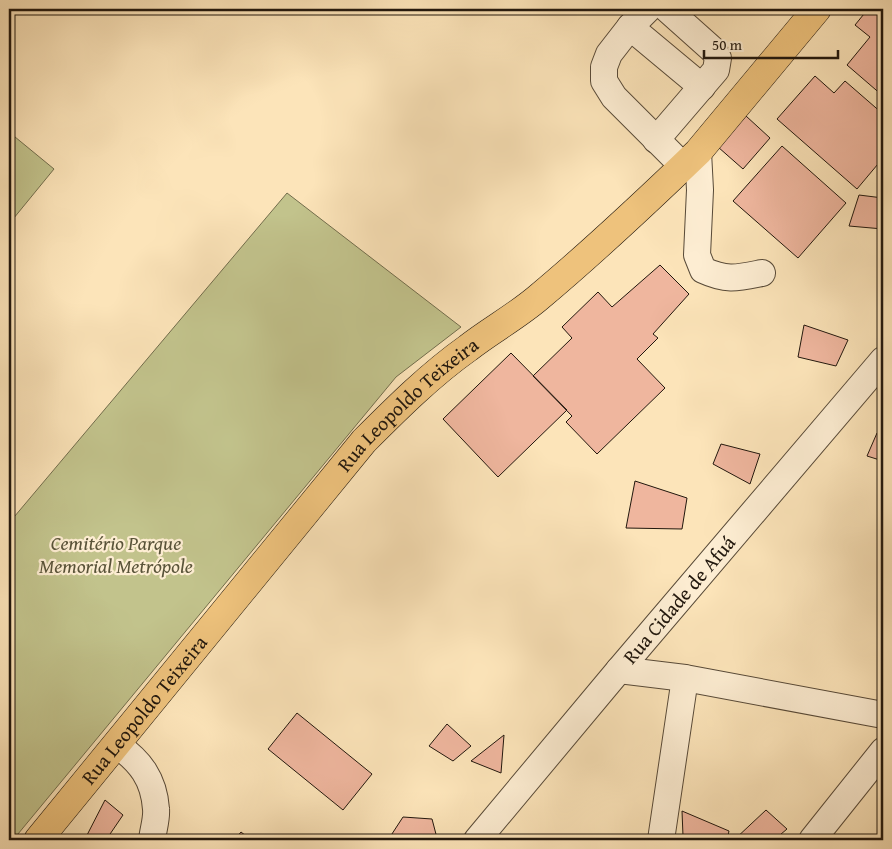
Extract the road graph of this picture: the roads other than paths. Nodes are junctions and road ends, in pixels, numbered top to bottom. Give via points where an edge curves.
1 (648, 9) edge
2 (667, 9) edge
3 (817, 9) edge
4 (630, 27) junction
5 (702, 87) junction
6 (656, 140) junction
7 (691, 159) junction
8 (762, 273) dead end
9 (883, 360) edge
10 (619, 670) junction
11 (685, 678) junction
12 (883, 715) edge
13 (116, 744) junction
14 (883, 751) edge
15 (38, 840) edge
16 (152, 840) edge
17 (477, 840) edge
18 (660, 840) edge
19 (812, 840) edge

1 - 4 street
2 - 5 street via 718,58 716,70
3 - 7 main road, Rua Leopoldo Teixeira
4 - 5 street
4 - 6 street via 609,54 604,67 604,81 614,97
5 - 6 street
6 - 7 street
7 - 8 street via 700,190 697,256 703,270 734,279
7 - 13 main road, Rua Leopoldo Teixeira via 537,299 415,390 364,441
9 - 10 street, Rua Cidade de Afuá
10 - 11 street
10 - 17 street, Rua Cidade de Afuá
11 - 12 street
11 - 18 street
13 - 15 main road, Rua Leopoldo Teixeira
13 - 16 street via 134,757 150,780 156,810
14 - 19 street

